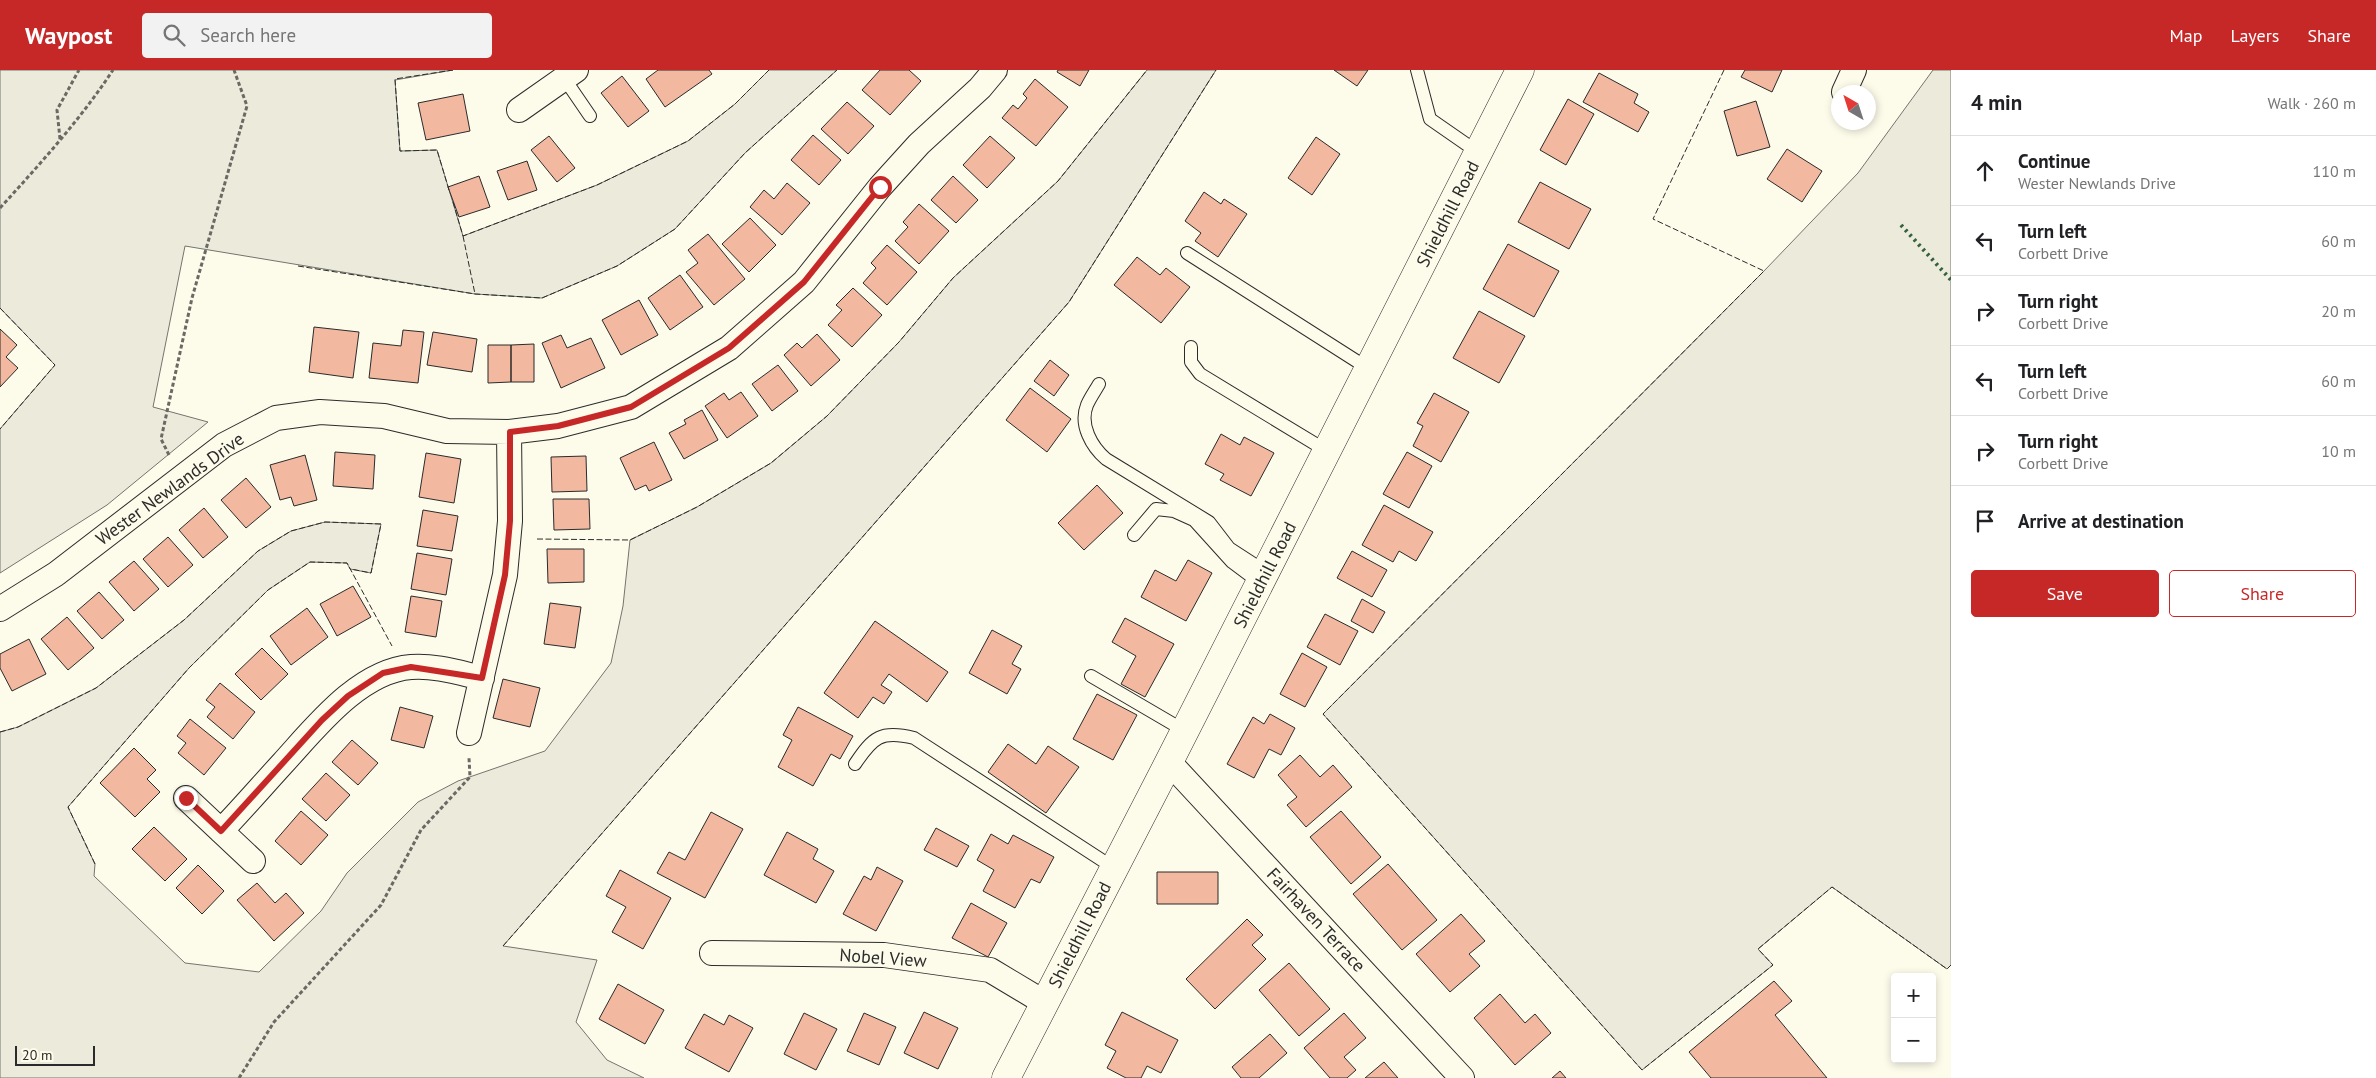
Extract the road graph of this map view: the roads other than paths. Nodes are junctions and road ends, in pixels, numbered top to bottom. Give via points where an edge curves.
1 (995, 70) edge
2 (1417, 70) edge
3 (1520, 70) edge
4 (1854, 70) edge
5 (570, 74) edge
6 (1847, 85) edge
7 (519, 110) dead end
8 (590, 116) dead end
9 (1479, 153) junction
10 (1187, 253) dead end
11 (1191, 347) dead end
12 (1369, 369) junction
13 (1099, 384) dead end
14 (510, 432) junction
15 (1328, 451) junction
16 (1134, 535) dead end
17 (1263, 577) junction
18 (0, 609) edge
19 (1091, 676) dead end
20 (482, 678) junction
21 (1185, 731) junction
22 (469, 733) road end
23 (1169, 762) junction
24 (855, 764) dead end
25 (186, 798) dead end
26 (221, 831) junction
27 (253, 861) dead end
28 (1114, 868) junction
29 (712, 953) dead end
30 (1045, 1003) junction
31 (1006, 1078) edge
32 (1462, 1078) edge

1 - 14 street, Wester Newlands Drive via 880,187 804,282 729,348 631,407 558,426
2 - 9 lane via 1430,119
3 - 9 main road, Shieldhill Road
4 - 6 street
5 - 7 street
5 - 8 lane
9 - 12 main road, Shieldhill Road
10 - 12 lane
11 - 15 lane via 1191,362 1200,374
12 - 15 main road, Shieldhill Road
13 - 17 lane via 1086,407 1086,429 1094,449 1209,522 1229,548
14 - 18 street, Wester Newlands Drive via 448,431 384,416 320,412 276,418 224,445 56,574
14 - 20 street via 510,521 505,575
15 - 17 main road, Shieldhill Road
16 - 17 lane via 1156,509 1174,511 1194,520 1232,562
17 - 21 main road, Shieldhill Road
19 - 21 lane
20 - 22 street
20 - 26 street via 411,667 383,673 348,696 322,720
21 - 23 main road, Shieldhill Road
23 - 28 main road, Shieldhill Road
23 - 32 street, Fairhaven Terrace
24 - 28 lane via 869,743 893,733 914,738
25 - 26 street
26 - 27 street
28 - 30 main road, Shieldhill Road
29 - 30 street, Nobel View via 884,955 990,970
30 - 31 main road, Shieldhill Road

